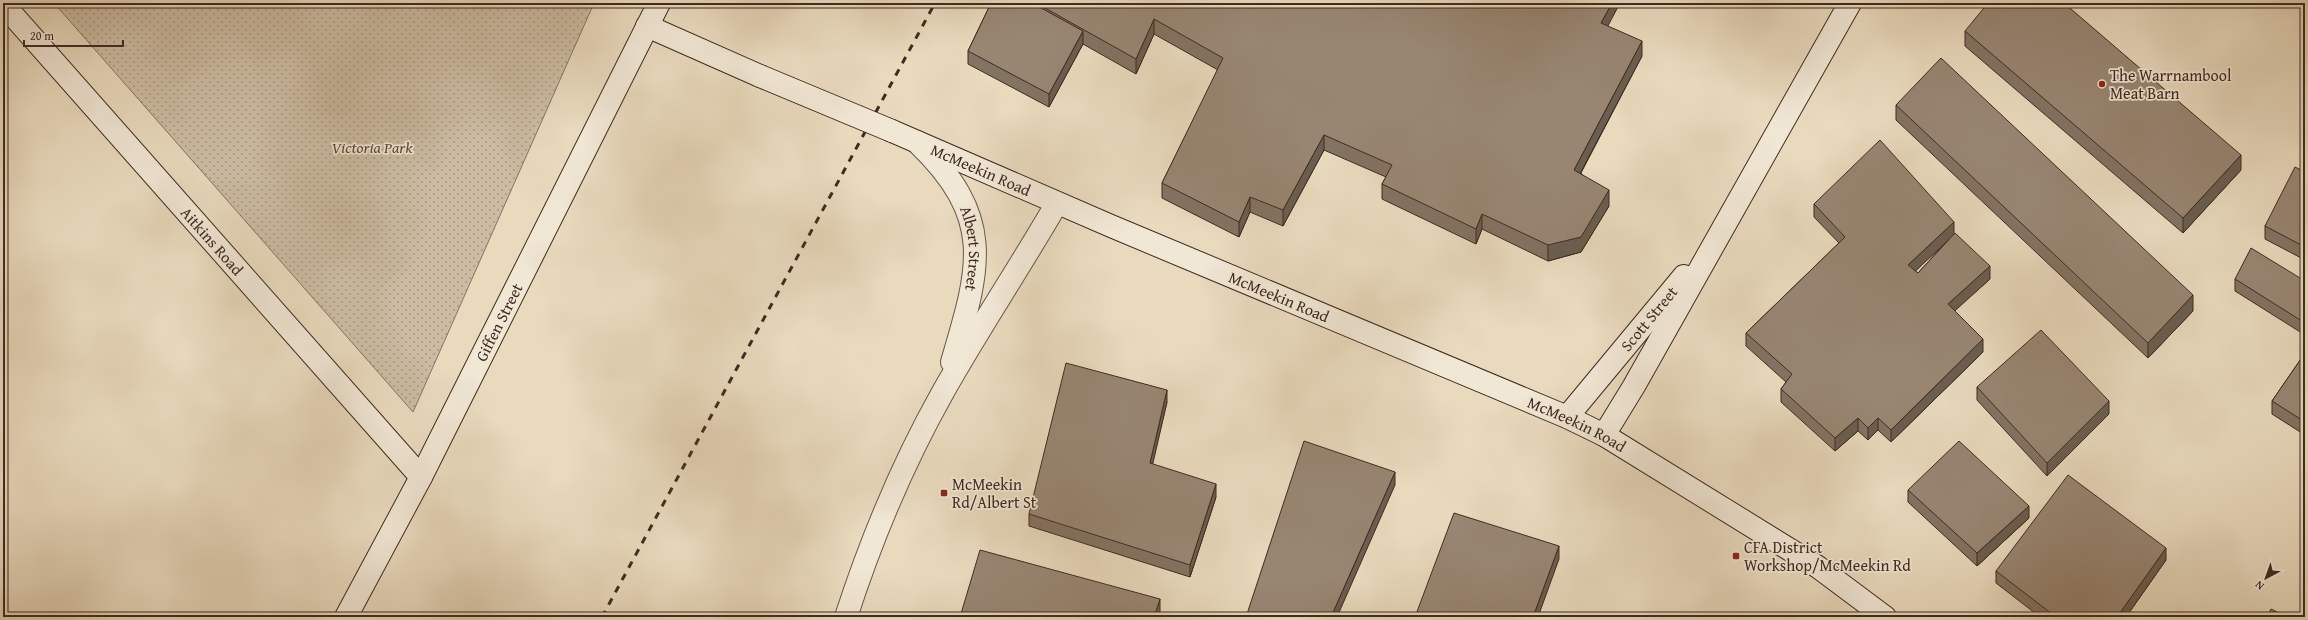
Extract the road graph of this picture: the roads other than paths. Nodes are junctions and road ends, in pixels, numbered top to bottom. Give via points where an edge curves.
1 (659, 3) edge
2 (1850, 3) edge
3 (3, 4) edge
4 (647, 26) junction
5 (916, 142) junction
6 (1057, 203) junction
7 (1728, 218) junction
8 (943, 392) junction
9 (1567, 417) junction
10 (1604, 435) junction
11 (421, 477) junction
12 (346, 617) edge
13 (846, 617) edge
14 (1885, 617) edge

1 - 4 street, Giffen Street
2 - 7 street, Scott Street
3 - 11 street, Aitkins Road
4 - 5 street, McMeekin Road, bridge
4 - 11 street, Giffen Street
5 - 6 street, McMeekin Road
5 - 8 street, Albert Street via 932,157 960,196 974,231 976,245 972,284
6 - 8 street, Albert Street
6 - 9 street, McMeekin Road
7 - 9 street, Scott Street via 1688,272
7 - 10 street, Scott Street
8 - 13 street, Albert Street via 908,460 860,575
9 - 10 street, McMeekin Road
10 - 14 street, McMeekin Road via 1818,568
11 - 12 street, Giffen Street

